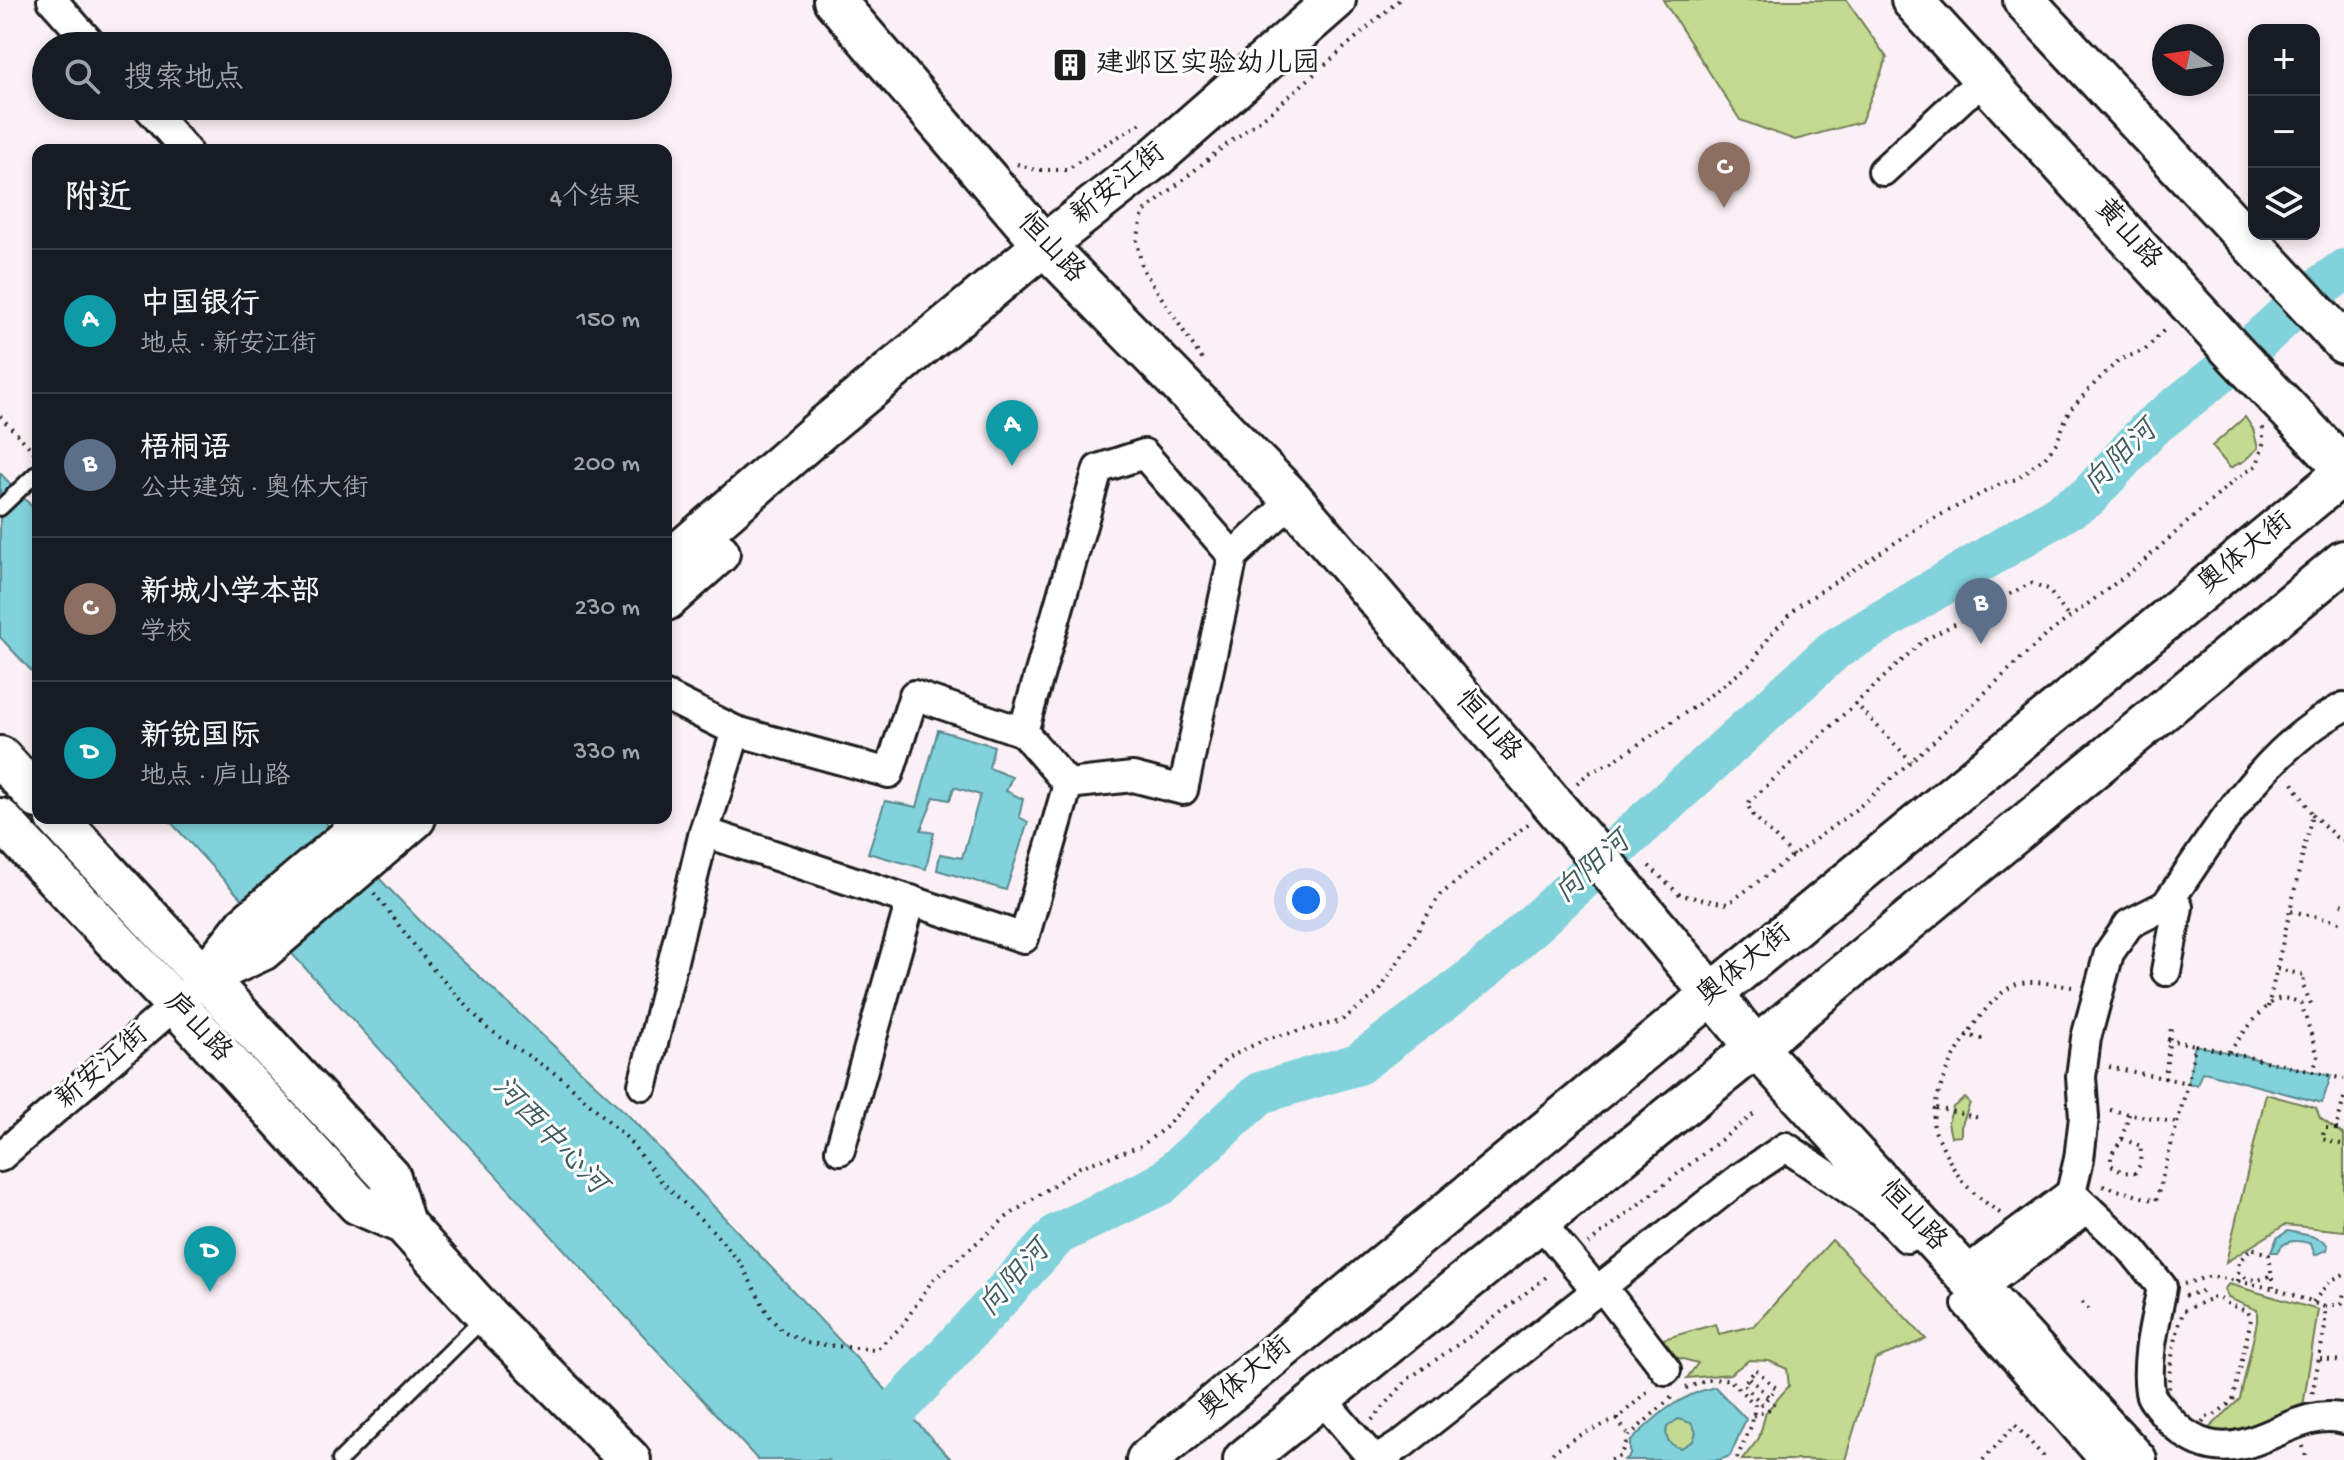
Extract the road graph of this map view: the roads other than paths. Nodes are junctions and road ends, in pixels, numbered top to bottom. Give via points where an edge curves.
1 (52, 0) edge
2 (834, 0) edge
3 (1335, 0) edge
4 (1912, 0) edge
5 (2024, 0) edge
6 (81, 32) edge
7 (1986, 81) junction
8 (159, 120) edge
9 (181, 144) edge
10 (1883, 171) dead end
11 (1044, 245) junction
12 (2344, 343) edge
13 (825, 426) junction
14 (2344, 471) edge
15 (32, 478) edge
16 (1293, 500) junction
17 (0, 508) edge
18 (1233, 556) junction
19 (672, 559) edge
20 (2344, 561) edge
21 (672, 595) edge
22 (672, 699) edge
23 (2344, 707) edge
24 (736, 731) junction
25 (1023, 732) junction
26 (0, 757) edge
27 (1068, 784) junction
28 (32, 792) edge
29 (0, 819) edge
30 (63, 824) edge
31 (393, 825) edge
32 (704, 832) junction
33 (911, 900) junction
34 (2166, 905) junction
35 (254, 937) junction
36 (2166, 971) dead end
37 (204, 977) junction
38 (1712, 994) junction
39 (176, 1005) junction
40 (1756, 1047) junction
41 (643, 1085) dead end
42 (840, 1150) dead end
43 (0, 1157) edge
44 (2085, 1195) junction
45 (1540, 1222) junction
46 (404, 1224) junction
47 (1971, 1281) junction
48 (1601, 1290) junction
49 (487, 1316) junction
50 (1666, 1370) road end
51 (1321, 1398) junction
52 (2344, 1419) edge
53 (1369, 1453) edge
54 (340, 1460) edge
55 (630, 1460) edge
56 (1147, 1460) edge
57 (1244, 1460) edge
58 (2104, 1460) edge
59 (2136, 1460) edge

1 - 6 street
2 - 11 main road, 恒山路
3 - 11 main road, 新安江街 via 1155,158
4 - 7 main road, 黄山路
5 - 12 main road
7 - 10 street
7 - 14 main road, 黄山路
8 - 9 street
11 - 13 main road, 新安江街
11 - 16 main road, 恒山路
13 - 19 main road, 新安江街
13 - 21 main road via 841,447
14 - 38 main road, 奥体大街
15 - 17 lane
16 - 18 street
16 - 38 main road, 恒山路 via 1561,797
18 - 25 street via 1144,454 1098,469
18 - 27 street via 1183,790 1133,777
20 - 40 main road
22 - 24 street
23 - 34 street via 2321,719 2275,760 2223,820
24 - 25 street via 889,773 914,695
24 - 32 street
25 - 27 street
26 - 28 main road
27 - 33 street via 1024,938
29 - 39 main road, 庐山路
30 - 37 main road, 庐山路
31 - 35 main road, 新安江街
31 - 35 main road, 新安江街 via 357,868
32 - 33 street
32 - 41 street
33 - 42 street
34 - 36 street via 2178,907
34 - 44 street via 2129,924 2109,953 2096,994 2083,1062 2079,1159
35 - 37 main road, 新安江街
37 - 39 street, 新安江街
37 - 46 main road, 庐山路 via 390,1177
38 - 40 main road, 恒山路
38 - 56 main road, 奥体大街
39 - 43 street, 新安江街
39 - 46 main road, 庐山路 via 358,1204
40 - 45 main road
40 - 47 main road, 恒山路
44 - 47 street
44 - 47 street via 2020,1231
44 - 52 street via 2162,1287 2150,1395 2174,1427 2198,1442 2223,1448 2307,1418
45 - 48 street
45 - 51 main road
46 - 49 main road, 庐山路
47 - 59 main road, 恒山路
48 - 50 street
48 - 53 street via 1402,1444
48 - 58 street via 1786,1147 1882,1212
49 - 54 lane
49 - 55 main road, 庐山路
51 - 53 street
51 - 57 main road

